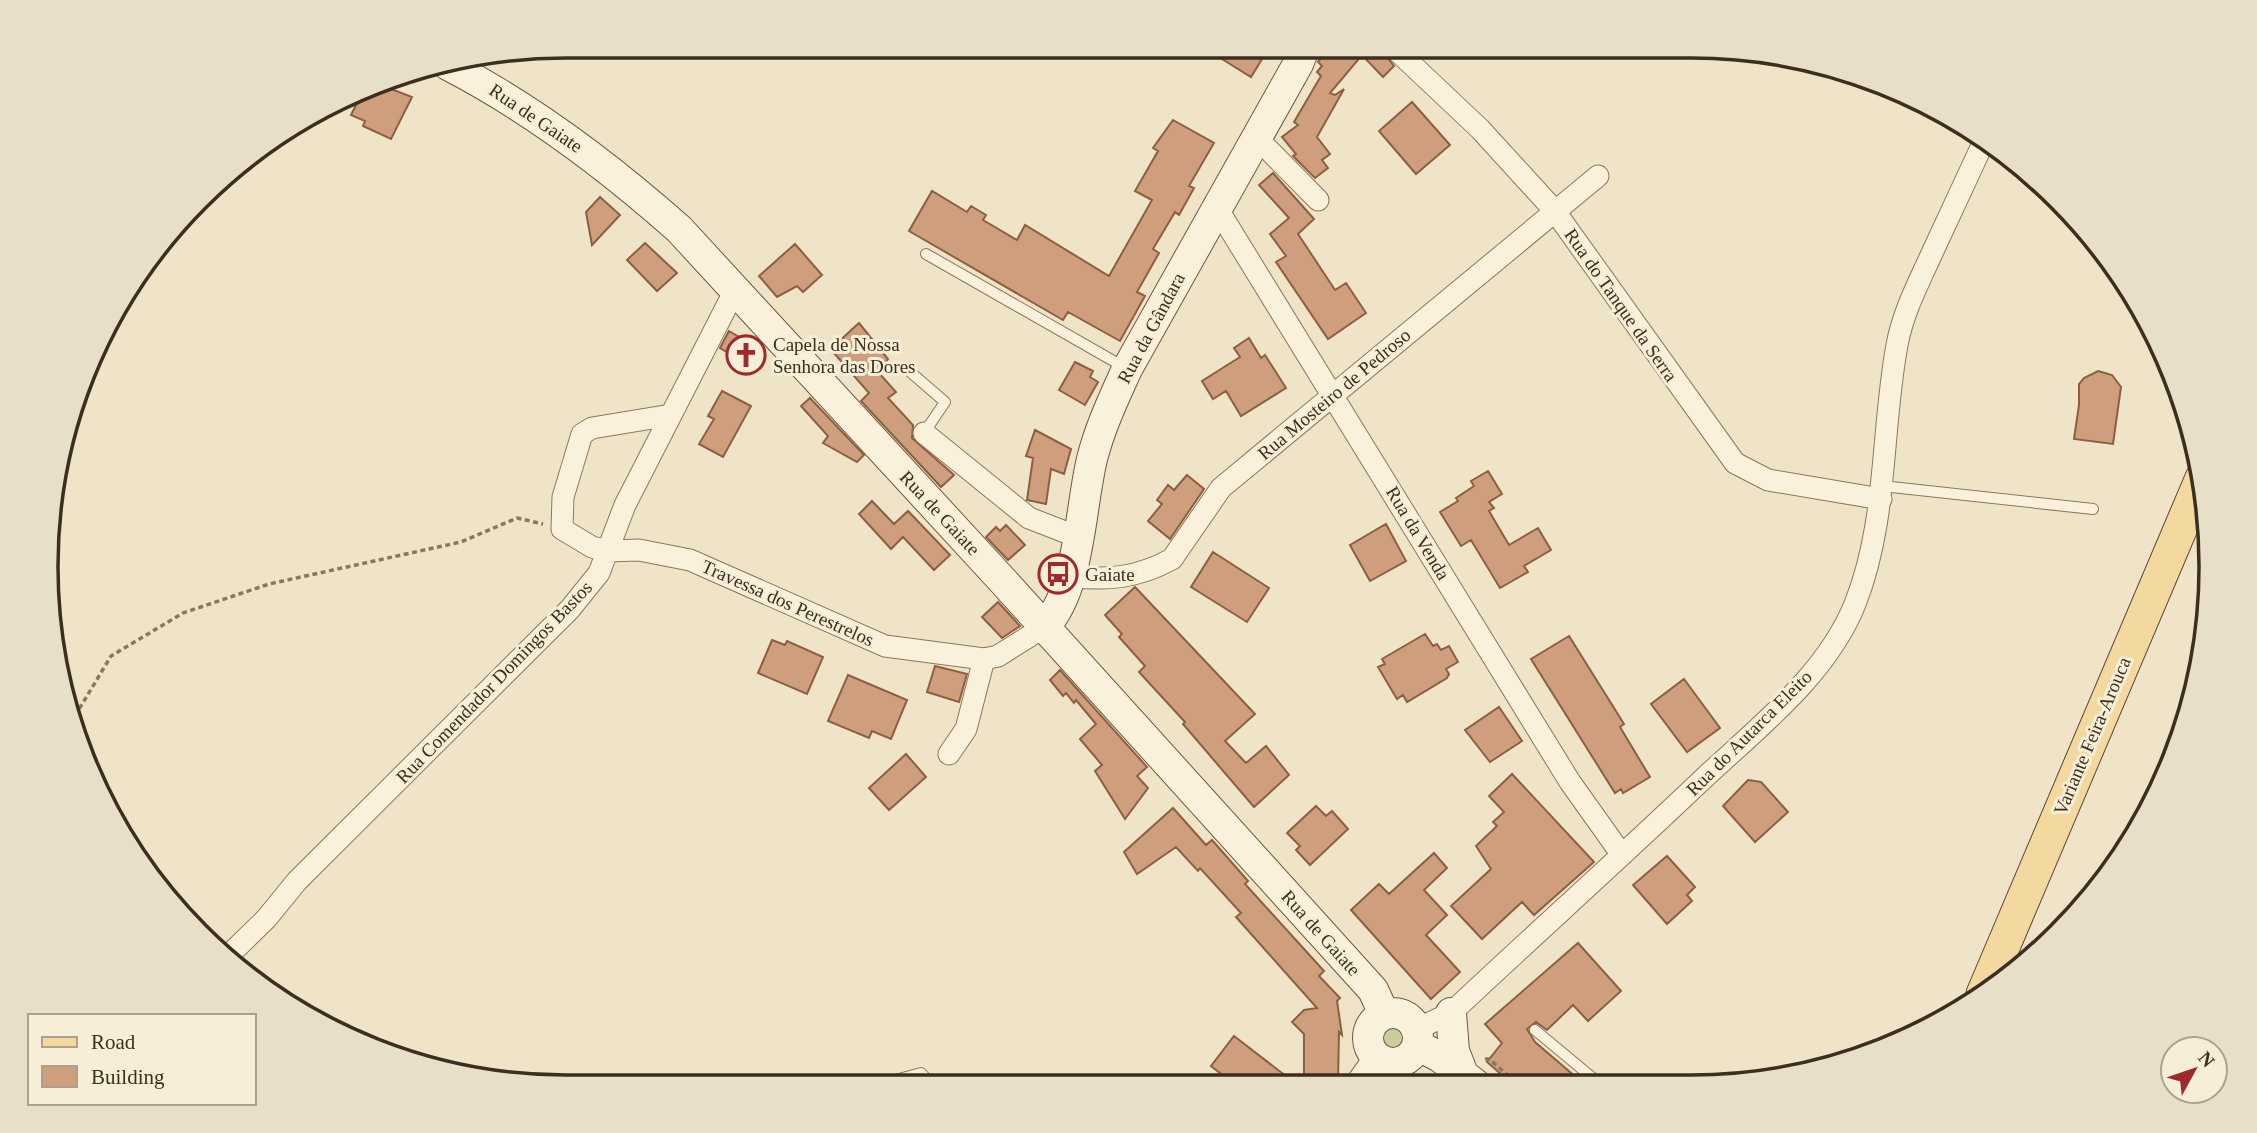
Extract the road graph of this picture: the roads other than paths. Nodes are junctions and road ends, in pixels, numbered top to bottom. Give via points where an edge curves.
1 (1300, 58) edge
2 (1405, 58) edge
3 (458, 70) edge
4 (1256, 137) junction
5 (1981, 149) edge
6 (1598, 176) dead end
7 (1318, 200) dead end
8 (1217, 208) junction
9 (1553, 210) junction
10 (926, 254) dead end
11 (735, 290) junction
12 (1127, 369) junction
13 (908, 370) dead end
14 (1334, 395) junction
15 (671, 415) junction
16 (924, 433) joint
17 (1881, 492) junction
18 (2194, 496) edge
19 (2093, 509) dead end
20 (1077, 537) junction
21 (607, 551) junction
22 (1069, 576) junction
23 (1044, 626) junction
24 (984, 659) junction
25 (949, 754) dead end
26 (1622, 856) junction
27 (233, 951) edge
28 (1990, 977) edge
29 (1451, 1013) junction
30 (1384, 1014) junction
31 (1535, 1030) dead end
32 (1417, 1037) junction
33 (1379, 1059) junction
34 (1476, 1072) edge
35 (1367, 1075) edge
36 (1589, 1075) edge

1 - 4 main road, Rua da Gândara
2 - 9 street, Rua do Tanque da Serra via 1480,129
3 - 11 main road, Rua de Gaiate via 500,92 614,172 679,229
4 - 7 street
4 - 8 main road, Rua da Gândara
5 - 17 street, Rua do Autarca Eleito via 1902,320
6 - 9 street, Rua Mosteiro de Pedroso
8 - 12 main road, Rua da Gândara
8 - 14 street, Rua da Venda
9 - 14 street, Rua Mosteiro de Pedroso
9 - 17 street, Rua do Tanque da Serra via 1735,463 1768,480
10 - 12 lane
11 - 15 street, Rua Comendador Domingos Bastos
11 - 23 main road, Rua de Gaiate
12 - 20 main road, Rua da Gândara via 1092,459
13 - 16 lane via 945,402
14 - 22 street, Rua Mosteiro de Pedroso via 1221,488 1172,559 1104,581
14 - 26 street, Rua da Venda via 1570,782
15 - 21 street, Rua Comendador Domingos Bastos
15 - 21 street via 592,428 582,434 563,497 562,529
16 - 20 street via 1029,518
17 - 19 lane
17 - 26 street, Rua do Autarca Eleito via 1867,569 1854,606 1810,676
18 - 28 main road, Variante Feira-Arouca
20 - 22 main road, Rua da Gândara
21 - 24 street, Travessa dos Perestrelos via 639,550 690,560 885,646
21 - 27 street, Rua Comendador Domingos Bastos via 599,573 570,609 297,881
22 - 23 main road, Rua da Gândara via 1062,599
23 - 24 street via 1019,644
23 - 30 main road, Rua de Gaiate via 1373,990
24 - 25 street via 966,729
26 - 29 street, Rua do Autarca Eleito
29 - 32 street, Rua do Autarca Eleito
29 - 34 main road via 1454,1051
30 - 32 main road via 1400,1013 1413,1022
30 - 33 main road via 1371,1024 1367,1039
31 - 36 lane
32 - 33 main road via 1401,1062
32 - 34 main road
33 - 35 main road

